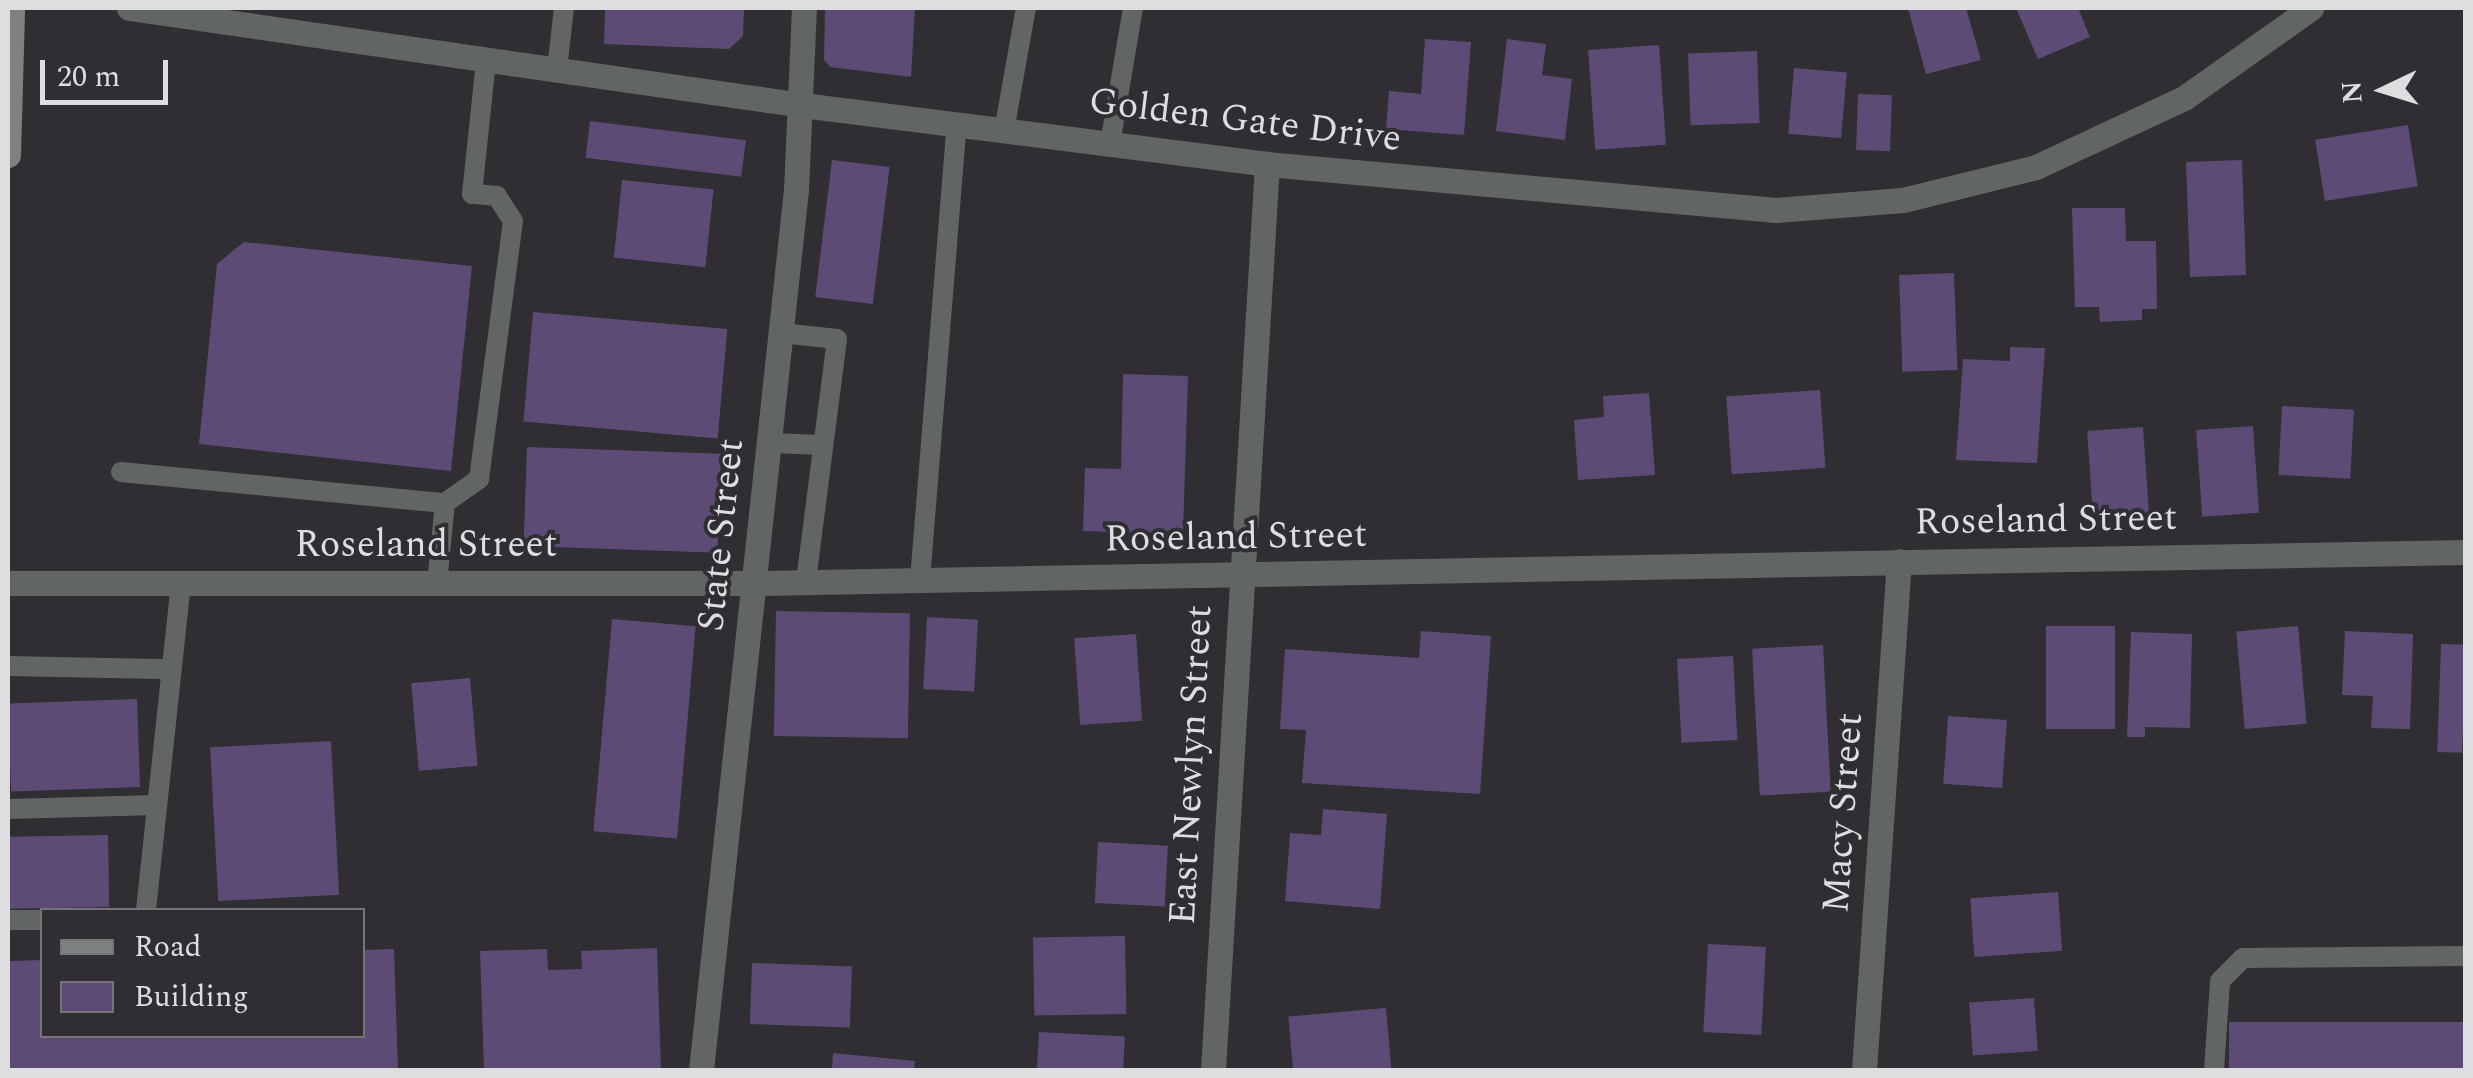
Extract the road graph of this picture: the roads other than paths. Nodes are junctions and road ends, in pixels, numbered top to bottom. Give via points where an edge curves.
1 (12, 8) edge
2 (129, 8) edge
3 (564, 8) edge
4 (804, 8) edge
5 (1026, 8) edge
6 (1133, 8) edge
7 (2310, 8) edge
8 (486, 60) junction
9 (558, 70) junction
10 (802, 106) junction
11 (957, 125) junction
12 (1004, 131) junction
13 (1110, 144) junction
14 (8, 155) edge
15 (1267, 164) junction
16 (781, 333) junction
17 (770, 443) junction
18 (824, 446) junction
19 (121, 472) dead end
20 (444, 503) junction
21 (2466, 552) edge
22 (1899, 561) junction
23 (1240, 575) junction
24 (920, 580) junction
25 (756, 582) junction
26 (806, 582) junction
27 (8, 584) edge
28 (437, 584) junction
29 (181, 585) junction
30 (8, 666) edge
31 (172, 669) junction
32 (158, 805) junction
33 (8, 808) edge
34 (146, 908) edge
35 (8, 920) edge
36 (40, 920) edge
37 (2466, 956) edge
38 (701, 1070) edge
39 (1213, 1070) edge
40 (1864, 1070) edge
41 (2214, 1070) edge

1 - 14 main road
2 - 8 street, Golden Gate Drive
3 - 9 lane
4 - 10 street, State Street
5 - 12 lane
6 - 13 lane
7 - 15 street, Golden Gate Drive via 2167,106 2036,167 1903,200 1758,209
8 - 9 street, Golden Gate Drive
8 - 20 lane via 472,194 497,196 513,222 479,479
9 - 10 street, Golden Gate Drive
10 - 11 street, Golden Gate Drive
10 - 16 street, State Street
11 - 12 street, Golden Gate Drive
11 - 24 lane
12 - 13 street, Golden Gate Drive
13 - 15 street, Golden Gate Drive
15 - 23 street, East Newlyn Street
16 - 17 street, State Street
16 - 18 lane via 837,339
17 - 18 lane
17 - 25 street, State Street
18 - 26 lane
19 - 20 lane
20 - 28 lane
21 - 22 street, Roseland Street
22 - 23 street, Roseland Street
22 - 40 street, Macy Street
23 - 24 street, Roseland Street
23 - 39 street, East Newlyn Street
24 - 26 street, Roseland Street
25 - 26 street, Roseland Street
25 - 28 street, Roseland Street
25 - 38 street, State Street
27 - 29 street, Roseland Street
28 - 29 street, Roseland Street
29 - 31 lane
30 - 31 lane
31 - 32 lane
32 - 33 lane
32 - 34 lane
35 - 36 lane
37 - 41 lane via 2243,958 2220,981

